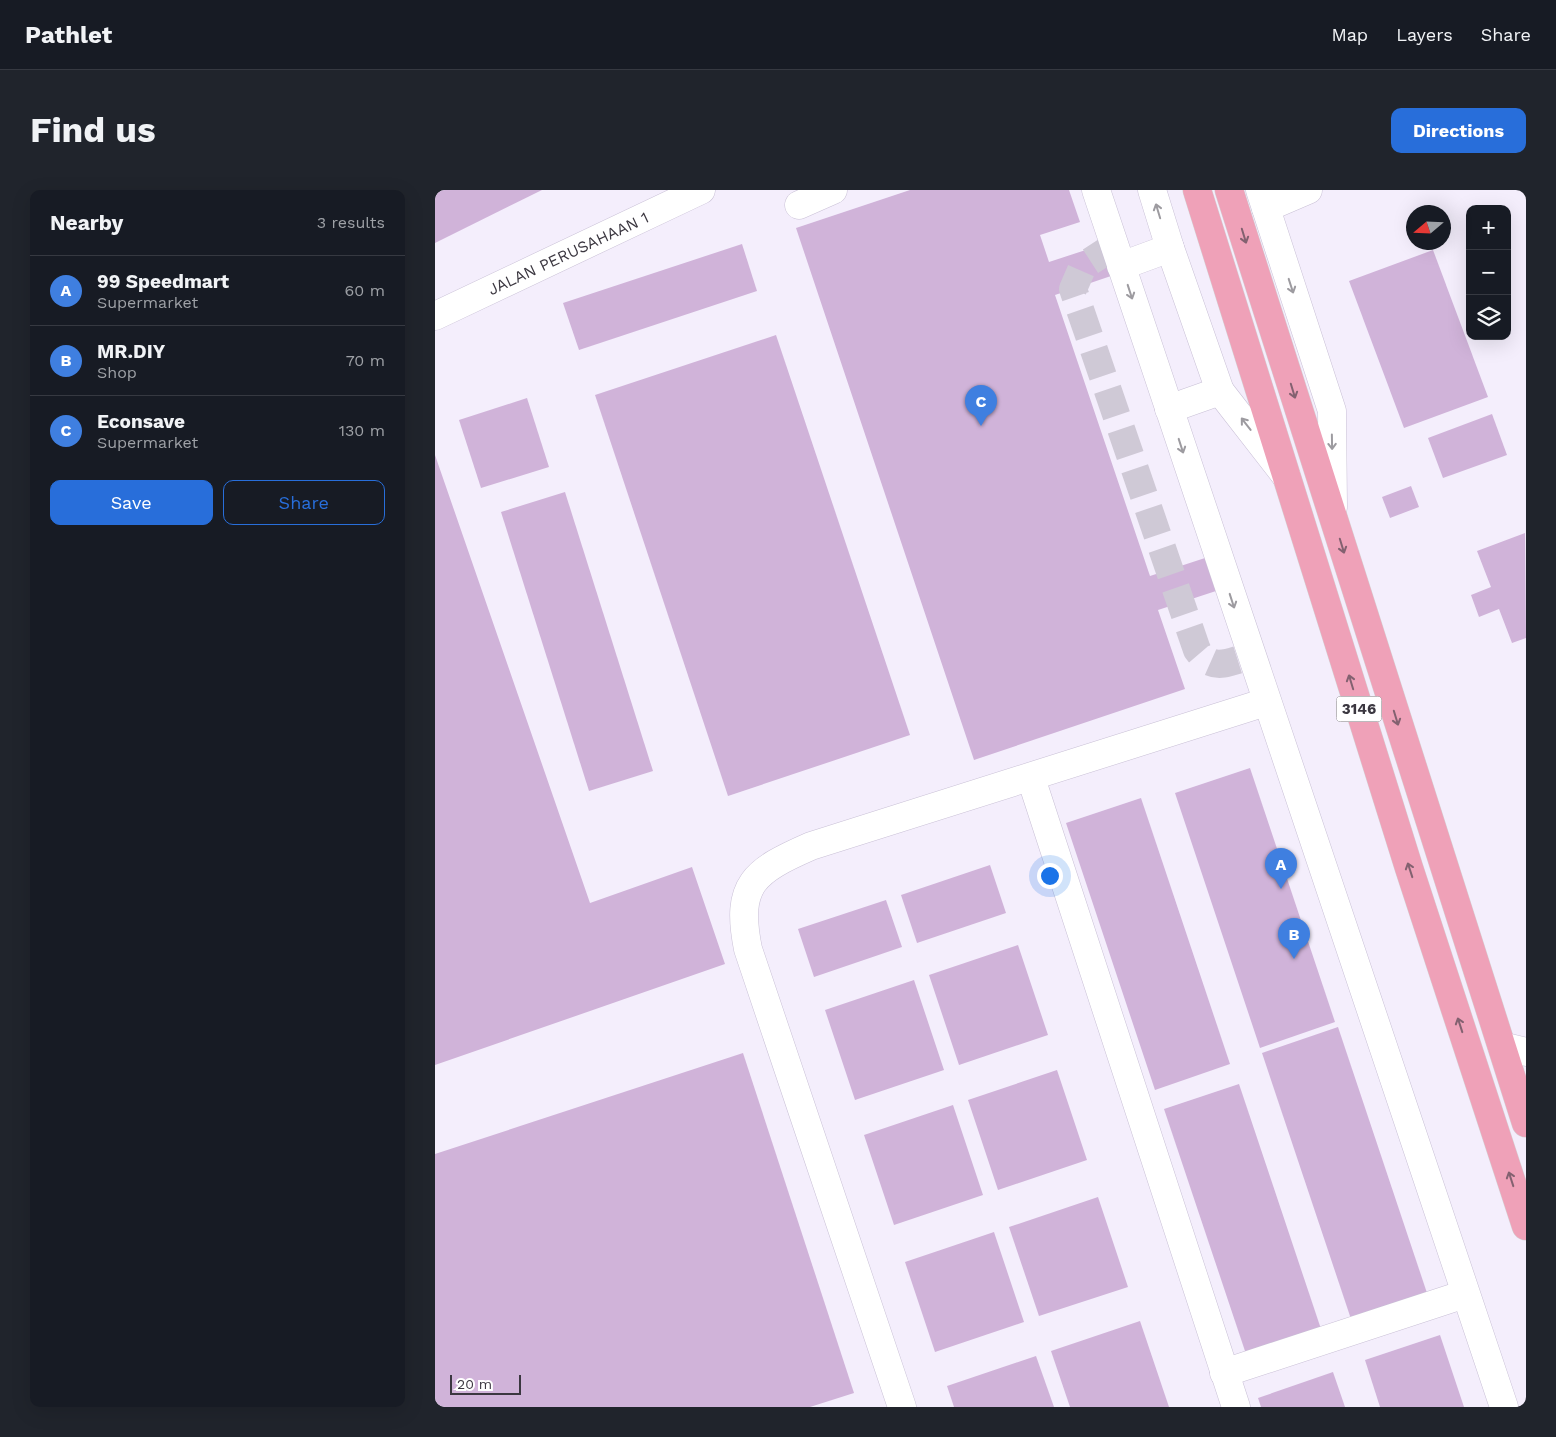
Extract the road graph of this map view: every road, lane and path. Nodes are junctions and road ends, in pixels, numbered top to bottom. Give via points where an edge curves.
1 (701, 190) edge
2 (833, 190) edge
3 (1096, 190) edge
4 (1152, 190) edge
5 (1197, 190) edge
6 (1229, 190) edge
7 (1308, 190) edge
8 (1263, 199) edge
9 (799, 206) dead end
10 (1169, 248) junction
11 (1118, 256) junction
12 (435, 316) edge
13 (1220, 391) junction
14 (1169, 410) junction
15 (1287, 477) junction
16 (1333, 518) junction
17 (1266, 702) junction
18 (1031, 778) junction
19 (1514, 1049) edge
20 (1526, 1123) edge
21 (1526, 1226) edge
22 (1465, 1294) junction
23 (1224, 1372) junction
24 (902, 1407) edge
25 (1235, 1407) edge
26 (1504, 1407) edge

1 - 12 street, JALAN PERUSAHAAN 1
2 - 9 street
3 - 11 street
10 -> 4 street
5 - 15 main road, 3146
6 -> 16 main road, 3146
7 - 8 street
8 -> 16 street via 1332,411
10 - 11 street
10 - 13 street
11 -> 14 street
13 - 14 street
15 -> 13 street
14 -> 17 street
21 -> 15 main road, 3146
16 -> 19 main road, 3146
17 - 18 street
17 - 22 street
18 - 23 street
18 - 24 street via 811,846 783,858 759,875 746,893 742,920 748,949
19 - 20 main road, 3146
22 - 23 street
22 - 26 street
23 - 25 street

